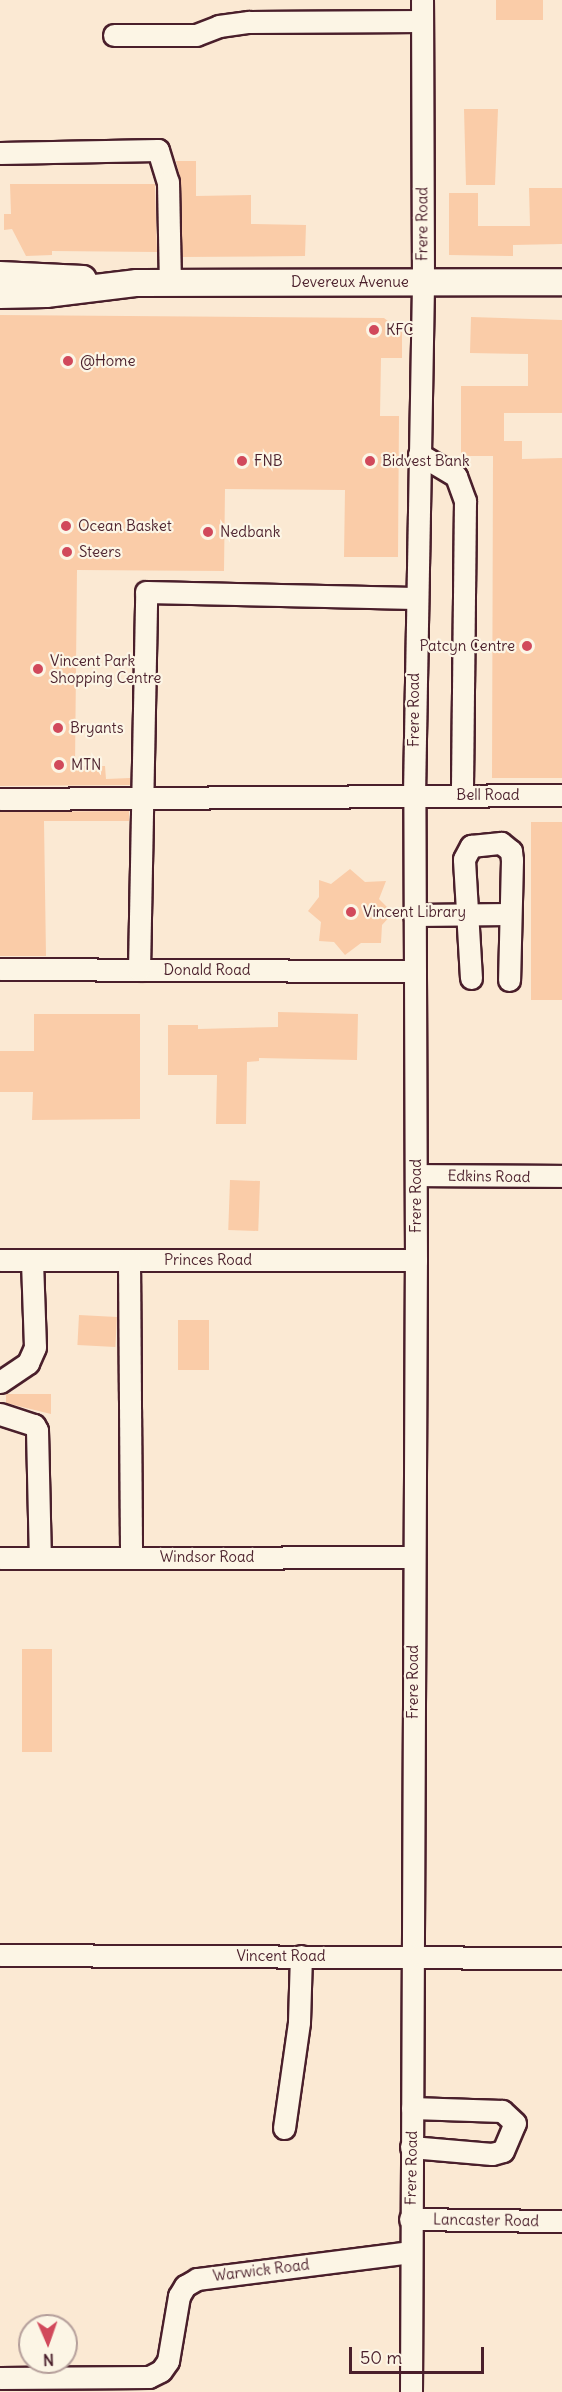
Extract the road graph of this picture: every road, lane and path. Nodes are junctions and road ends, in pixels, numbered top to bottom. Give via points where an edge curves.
1 (422, 10) edge
2 (114, 35) dead end
3 (0, 153) edge
4 (0, 275) edge
5 (423, 282) junction
6 (562, 282) edge
7 (137, 283) junction
8 (170, 283) junction
9 (0, 295) edge
10 (419, 454) junction
11 (415, 598) junction
12 (414, 795) junction
13 (462, 795) junction
14 (562, 795) edge
15 (0, 799) edge
16 (467, 914) junction
17 (510, 914) junction
18 (414, 915) junction
19 (0, 969) edge
20 (140, 970) junction
21 (415, 971) junction
22 (471, 978) dead end
23 (509, 980) dead end
24 (417, 1175) junction
25 (562, 1176) edge
26 (0, 1260) edge
27 (32, 1260) junction
28 (129, 1260) junction
29 (416, 1260) junction
30 (0, 1382) edge
31 (0, 1413) edge
32 (414, 1557) junction
33 (0, 1558) edge
34 (40, 1558) junction
35 (131, 1558) junction
36 (0, 1955) edge
37 (301, 1956) junction
38 (412, 1956) junction
39 (562, 1958) edge
40 (412, 2108) junction
41 (284, 2128) dead end
42 (411, 2147) junction
43 (410, 2219) junction
44 (562, 2220) edge
45 (410, 2252) junction
46 (0, 2378) edge
47 (411, 2392) edge

1 - 2 street via 249,22 219,26 196,35
1 - 5 street, Frere Road
3 - 8 street via 159,150 168,182
4 - 7 main road, Devereux Avenue
5 - 6 main road, Devereux Avenue
5 - 8 main road, Devereux Avenue
5 - 10 street, Frere Road
7 - 8 main road, Devereux Avenue
7 - 9 main road, Devereux Avenue
10 - 11 street, Frere Road
10 - 13 street via 456,476 465,501
11 - 12 street, Frere Road
11 - 20 street via 146,592
12 - 13 street, Bell Road
12 - 15 street, Bell Road
12 - 18 street, Frere Road
13 - 14 street, Bell Road
16 - 17 street
16 - 17 street via 466,850 478,844 501,843 511,851
16 - 18 street
16 - 22 street
17 - 23 street
18 - 21 street, Frere Road
19 - 20 street, Donald Road
20 - 21 street, Donald Road
21 - 24 street, Frere Road
24 - 25 street, Edkins Road
24 - 29 street, Frere Road
26 - 27 street, Princes Road
27 - 28 street, Princes Road
27 - 30 street via 35,1347 28,1363
28 - 29 street, Princes Road
28 - 35 street
29 - 32 street, Frere Road
31 - 34 street via 38,1430
32 - 35 street, Windsor Road
32 - 38 street, Frere Road
33 - 34 street, Windsor Road
34 - 35 street, Windsor Road
36 - 37 street, Vincent Road
37 - 38 street, Vincent Road
37 - 41 street via 298,2022
38 - 39 street, Vincent Road
38 - 40 street, Frere Road
40 - 42 street, Frere Road
40 - 42 street via 502,2111 515,2123 502,2151
42 - 43 street, Frere Road
43 - 44 street, Lancaster Road
43 - 45 street, Frere Road
45 - 46 street, Warwick Road via 197,2279 185,2286 179,2296 168,2361 161,2371 149,2377
45 - 47 street, Frere Road

